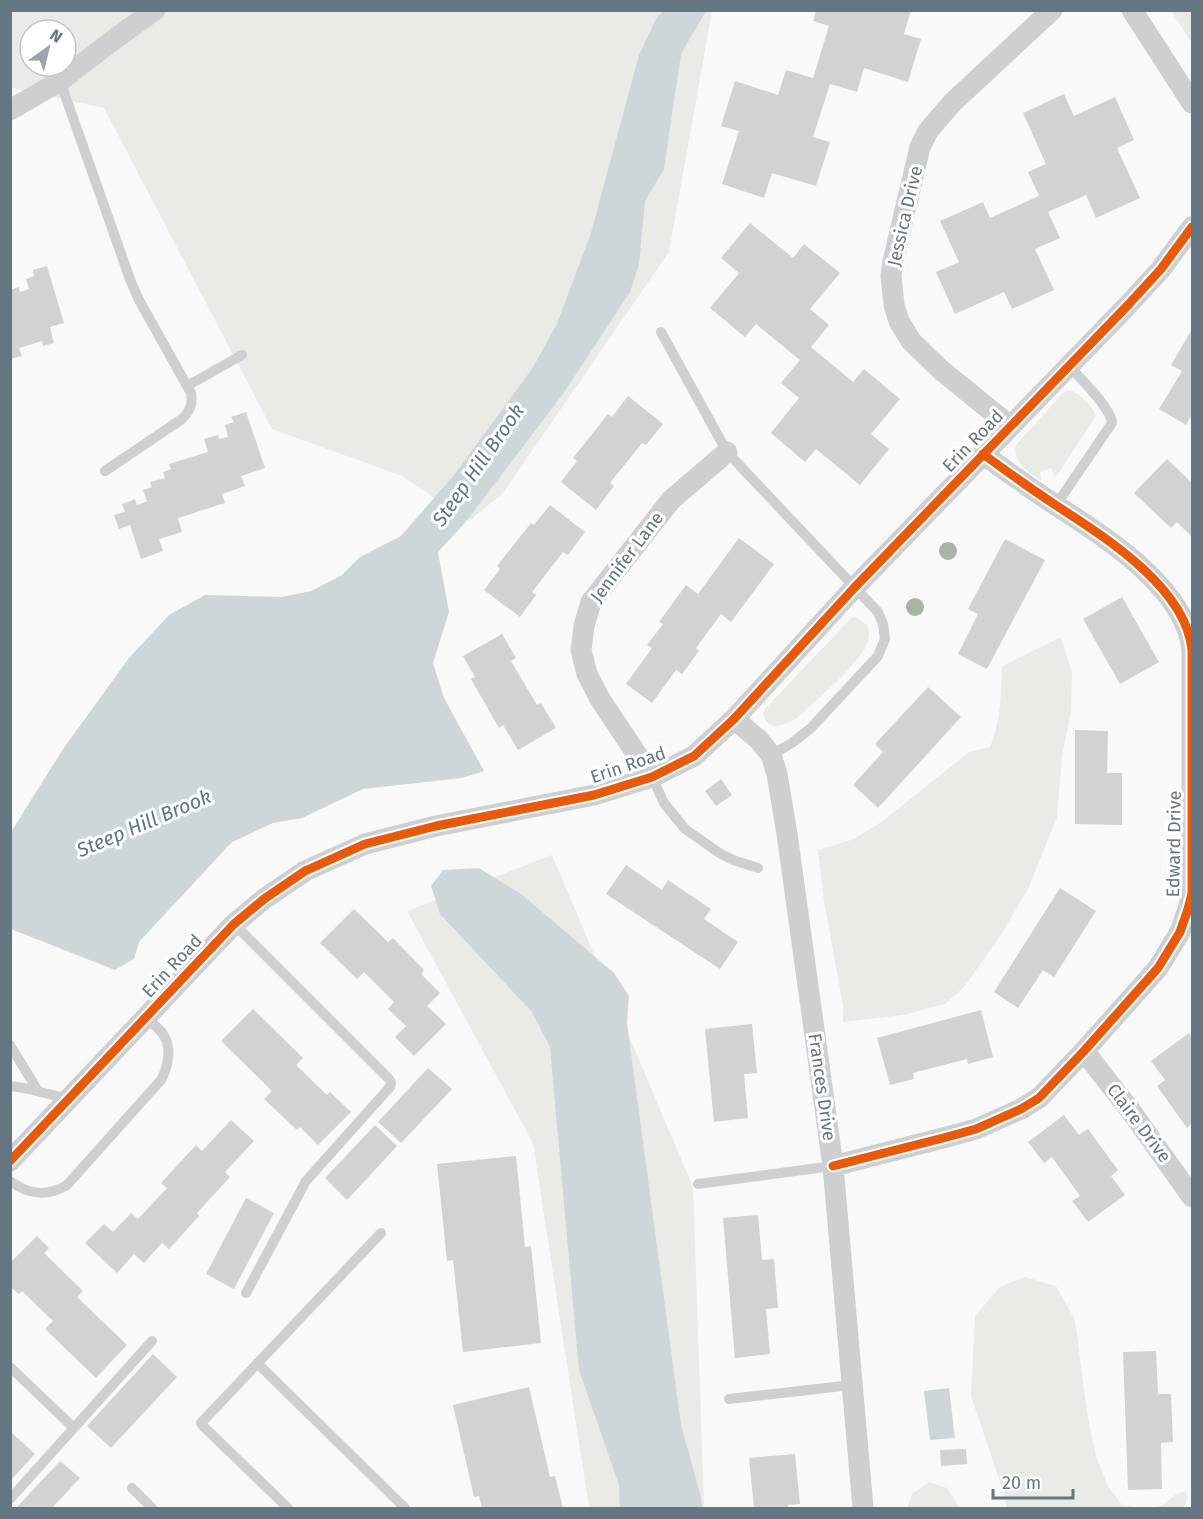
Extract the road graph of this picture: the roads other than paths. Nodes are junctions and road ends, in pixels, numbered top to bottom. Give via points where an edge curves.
1 (155, 10) edge
2 (1052, 10) edge
3 (1132, 10) edge
4 (60, 81) junction
5 (1192, 103) edge
6 (10, 110) edge
7 (1192, 227) edge
8 (661, 332) dead end
9 (242, 355) dead end
10 (1069, 366) junction
11 (187, 386) junction
12 (1010, 426) junction
13 (728, 452) junction
14 (983, 454) junction
15 (105, 471) dead end
16 (1056, 505) junction
17 (855, 587) junction
18 (734, 719) junction
19 (771, 755) junction
20 (652, 777) junction
21 (758, 868) dead end
22 (234, 924) junction
23 (147, 1018) junction
24 (10, 1045) edge
25 (1084, 1051) junction
26 (10, 1086) edge
27 (38, 1091) junction
28 (69, 1099) junction
29 (10, 1161) edge
30 (833, 1166) junction
31 (10, 1181) edge
32 (698, 1184) dead end
33 (1192, 1197) edge
34 (381, 1233) dead end
35 (246, 1293) dead end
36 (152, 1341) dead end
37 (257, 1363) junction
38 (10, 1367) edge
39 (852, 1385) junction
40 (729, 1399) dead end
41 (74, 1428) junction
42 (132, 1488) dead end
43 (10, 1499) edge
44 (153, 1509) edge
45 (288, 1509) edge
46 (405, 1509) edge
47 (863, 1509) edge

1 - 4 street
2 - 12 street, Jessica Drive via 952,103 928,131 920,147 891,276 899,321 911,340
3 - 5 street
4 - 6 street
4 - 11 lane via 135,291
7 - 10 street, Erin Road via 1161,269
8 - 13 lane
9 - 11 lane
10 - 12 street, Erin Road
10 - 16 lane via 1104,406 1112,423
11 - 15 lane via 192,400 188,413
12 - 14 street, Erin Road
13 - 17 lane
13 - 20 street, Jennifer Lane via 671,500 591,602 584,626 581,650 587,674
14 - 16 street, Edward Drive
14 - 17 street, Erin Road
16 - 25 street, Edward Drive via 1109,541 1151,578 1182,617 1192,650 1192,894 1188,909 1180,932 1158,968
17 - 18 street, Erin Road
17 - 19 lane via 878,612 883,624 885,639 878,656 810,728
18 - 19 street, Frances Drive
18 - 20 street, Erin Road via 694,756
19 - 30 street, Frances Drive via 787,834
20 - 21 lane via 664,802 685,829 733,861
20 - 22 street, Erin Road via 594,795 365,844 305,871
22 - 23 street, Erin Road
22 - 35 lane via 391,1083 306,1181
23 - 28 street, Erin Road
23 - 31 lane via 164,1034 167,1043 168,1062 161,1080 67,1185 48,1193 34,1193
24 - 27 lane
25 - 30 street, Edward Drive via 1040,1098 1011,1113 976,1129
25 - 33 street, Claire Drive
26 - 27 lane
27 - 28 lane
28 - 29 street, Erin Road
30 - 32 lane
30 - 39 street, Frances Drive
34 - 37 lane
36 - 41 lane
37 - 45 lane via 201,1423
37 - 46 lane
38 - 41 lane
39 - 40 lane
39 - 47 street, Frances Drive
41 - 43 lane
42 - 44 lane

